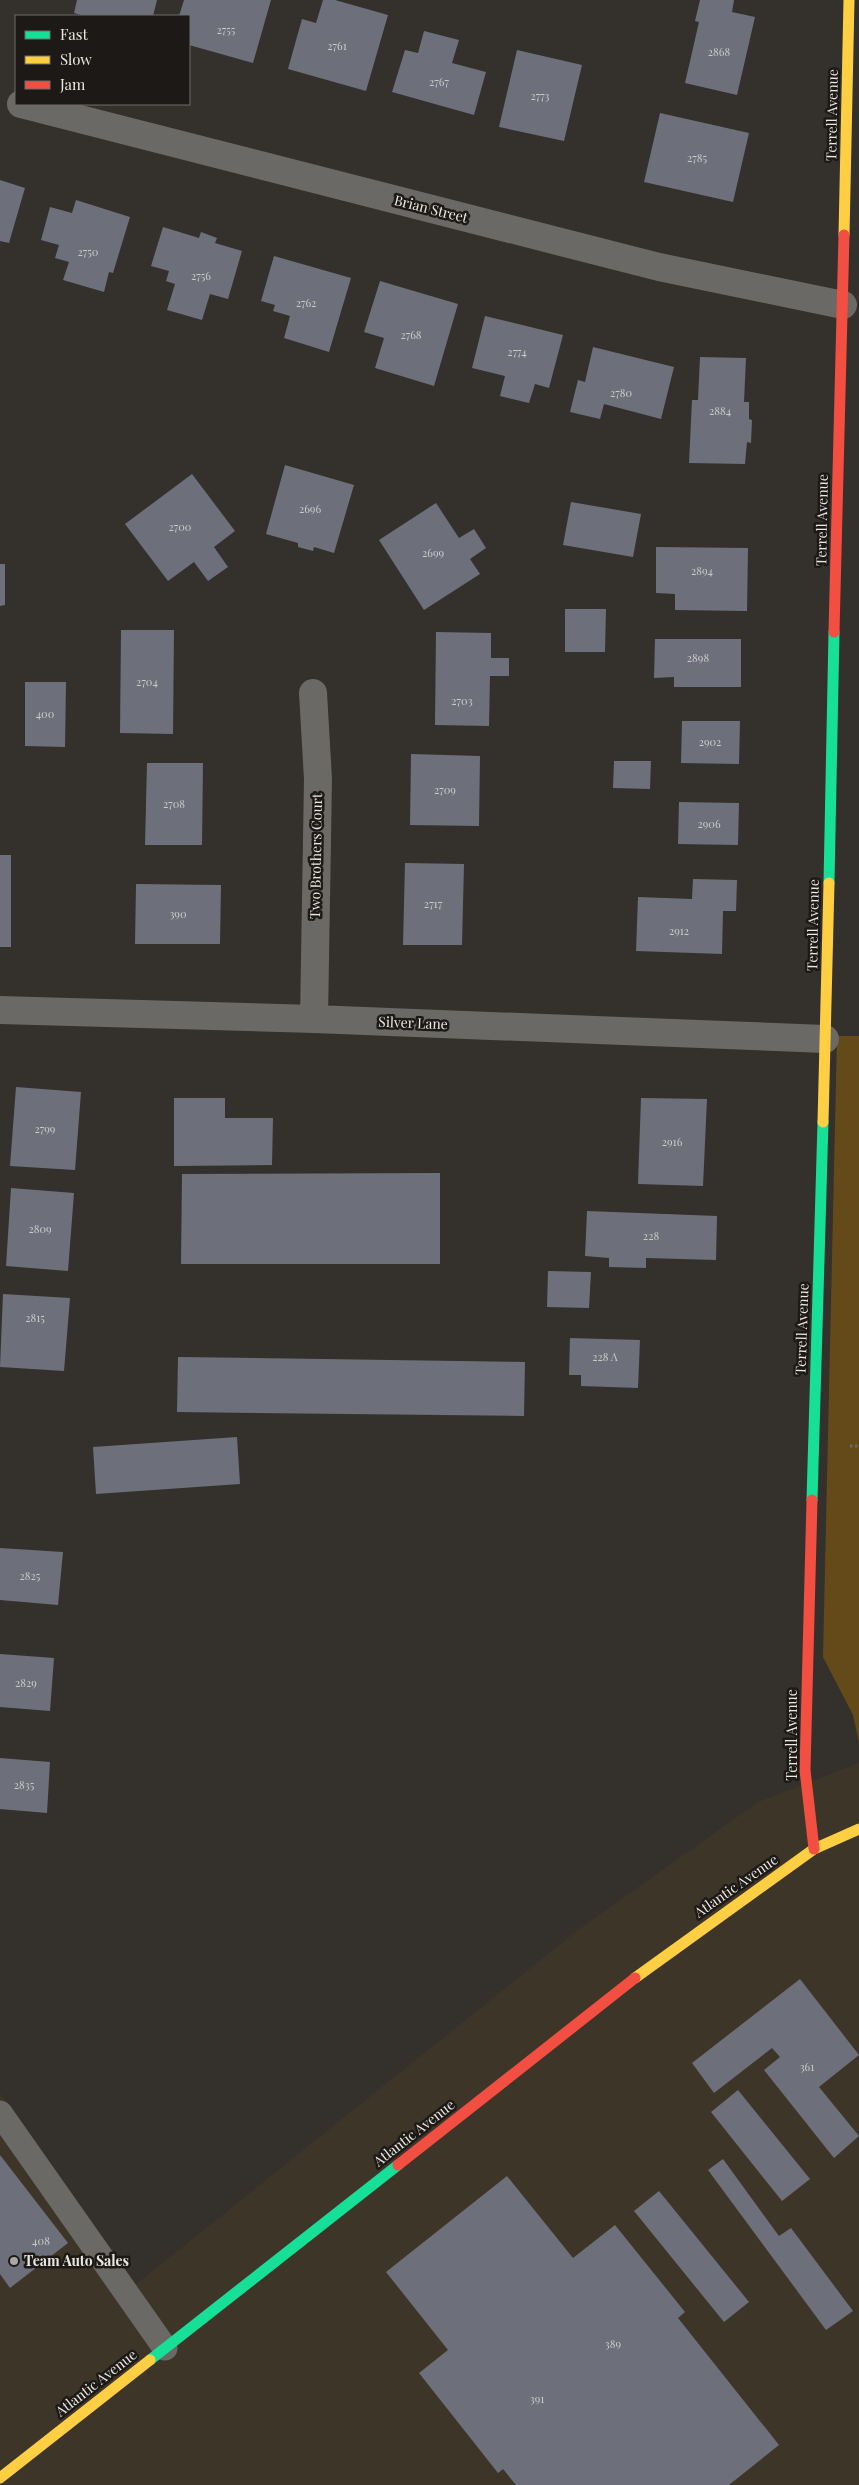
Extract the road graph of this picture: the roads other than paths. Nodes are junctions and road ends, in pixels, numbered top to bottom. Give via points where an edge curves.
1 (849, 0) edge
2 (0, 98) edge
3 (15, 102) edge
4 (25, 105) edge
5 (852, 201) edge
6 (843, 305) junction
7 (313, 693) dead end
8 (0, 1010) edge
9 (314, 1019) junction
10 (825, 1040) junction
11 (859, 1829) edge
12 (814, 1850) junction
13 (0, 2113) edge
14 (165, 2348) junction
15 (0, 2478) edge

1 - 5 street, Terrell Avenue
2 - 3 street
4 - 6 street, Brian Street via 659,267
5 - 6 street, Terrell Avenue
6 - 10 street, Terrell Avenue
7 - 9 street, Two Brothers Court via 318,779
8 - 9 street, Silver Lane
9 - 10 street, Silver Lane
10 - 12 street, Terrell Avenue via 805,1770
11 - 12 street, Atlantic Avenue
12 - 14 street, Atlantic Avenue via 663,1956
13 - 14 lane
14 - 15 street, Atlantic Avenue

